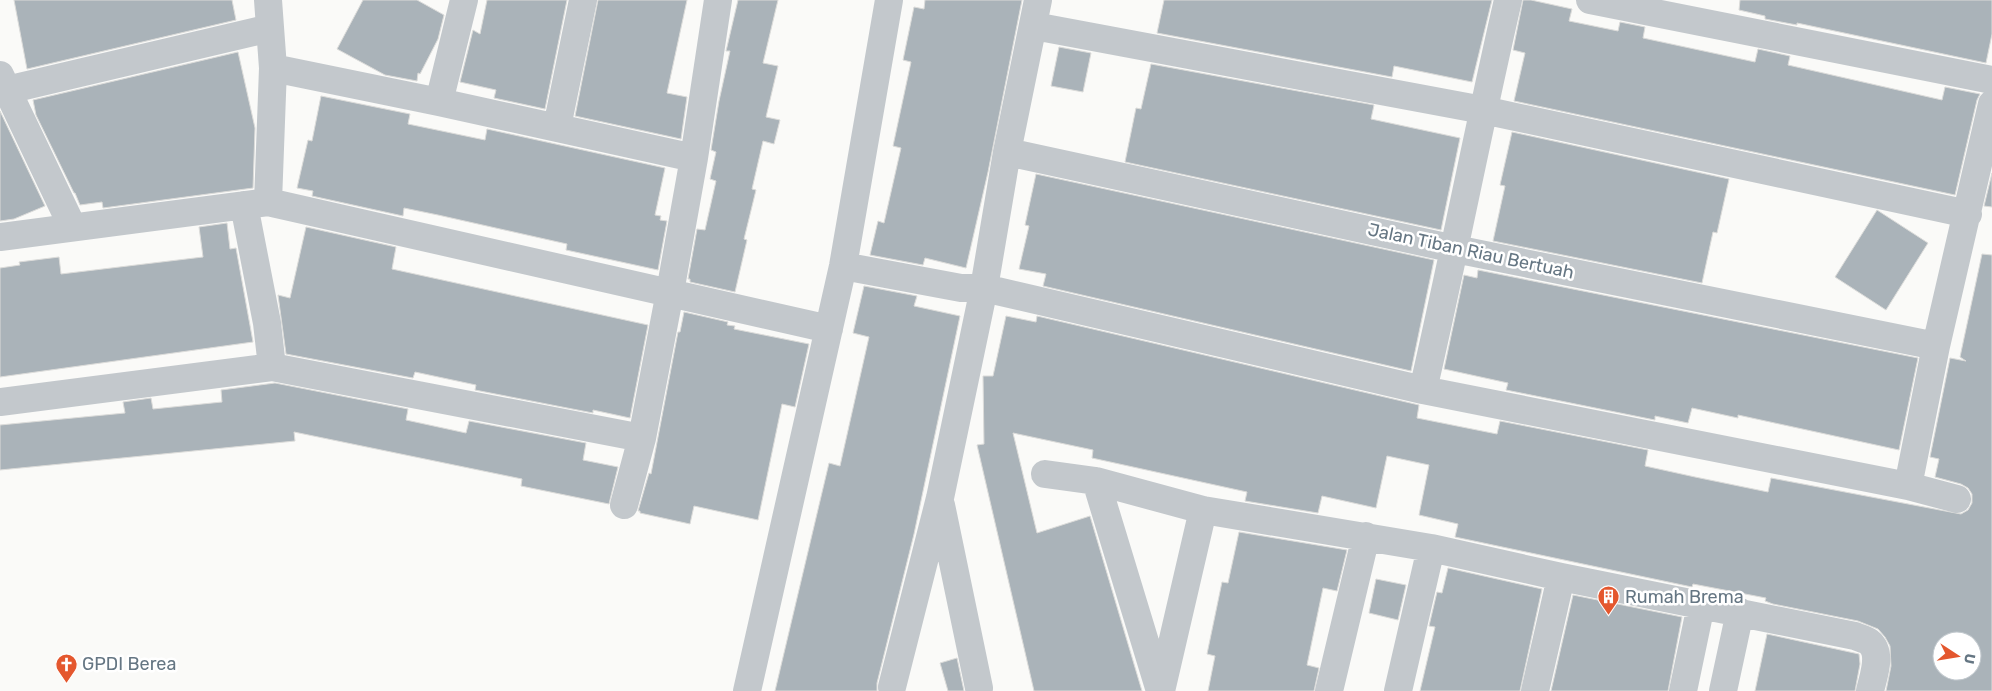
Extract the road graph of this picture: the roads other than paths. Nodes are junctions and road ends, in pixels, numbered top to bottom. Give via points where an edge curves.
1 (268, 0) edge
2 (464, 0) edge
3 (583, 0) edge
4 (718, 0) edge
5 (889, 0) edge
6 (1508, 0) edge
7 (1590, 0) edge
8 (1036, 13) edge
9 (270, 28) junction
10 (273, 68) junction
11 (1992, 80) edge
12 (4, 83) edge
13 (439, 102) junction
14 (1992, 104) edge
15 (1483, 110) junction
16 (557, 127) junction
17 (1007, 152) junction
18 (694, 158) junction
19 (256, 204) junction
20 (1968, 214) junction
21 (72, 226) junction
22 (0, 237) edge
23 (1455, 249) junction
24 (844, 266) junction
25 (984, 288) junction
26 (670, 292) junction
27 (829, 329) junction
28 (1936, 346) junction
29 (272, 367) junction
30 (1423, 390) junction
31 (0, 402) edge
32 (642, 438) junction
33 (1045, 474) dead end
34 (1096, 481) junction
35 (1908, 486) junction
36 (940, 498) junction
37 (1958, 499) dead end
38 (624, 505) dead end
39 (1203, 510) junction
40 (1366, 536) junction
41 (1431, 548) junction
42 (1561, 577) junction
43 (1701, 605) junction
44 (1740, 612) junction
45 (892, 687) dead end
46 (979, 688) dead end
47 (747, 691) edge
48 (1160, 691) edge
49 (1329, 691) edge
50 (1398, 691) edge
51 (1535, 691) edge
52 (1683, 691) edge
53 (1723, 691) edge
54 (1870, 691) edge

1 - 9 street
2 - 13 street
3 - 16 street
4 - 18 street
5 - 24 street
6 - 15 street
7 - 11 street
8 - 15 street
8 - 17 street
9 - 10 street
9 - 12 street
10 - 13 street
10 - 19 street
12 - 21 street
13 - 16 street
14 - 20 street
15 - 20 street
15 - 23 street
16 - 18 street
17 - 23 street, Jalan Tiban Riau Bertuah
17 - 25 street
18 - 26 street
19 - 21 street
19 - 26 street
19 - 29 street
20 - 28 street
21 - 22 street
23 - 28 street, Jalan Tiban Riau Bertuah
23 - 30 street
24 - 25 street via 961,288
24 - 27 street
25 - 30 street
25 - 36 street
26 - 27 street
26 - 32 street
27 - 47 street
28 - 35 street
29 - 31 street
29 - 32 street
30 - 35 street
32 - 38 street
33 - 34 street
34 - 39 street
34 - 48 street
35 - 37 street
36 - 45 street
36 - 46 street
39 - 40 street
39 - 48 street
40 - 41 street
40 - 49 street
41 - 42 street
41 - 50 street
42 - 43 street
42 - 51 street
43 - 44 street
43 - 52 street
44 - 53 street
44 - 54 street via 1870,642 1876,663

